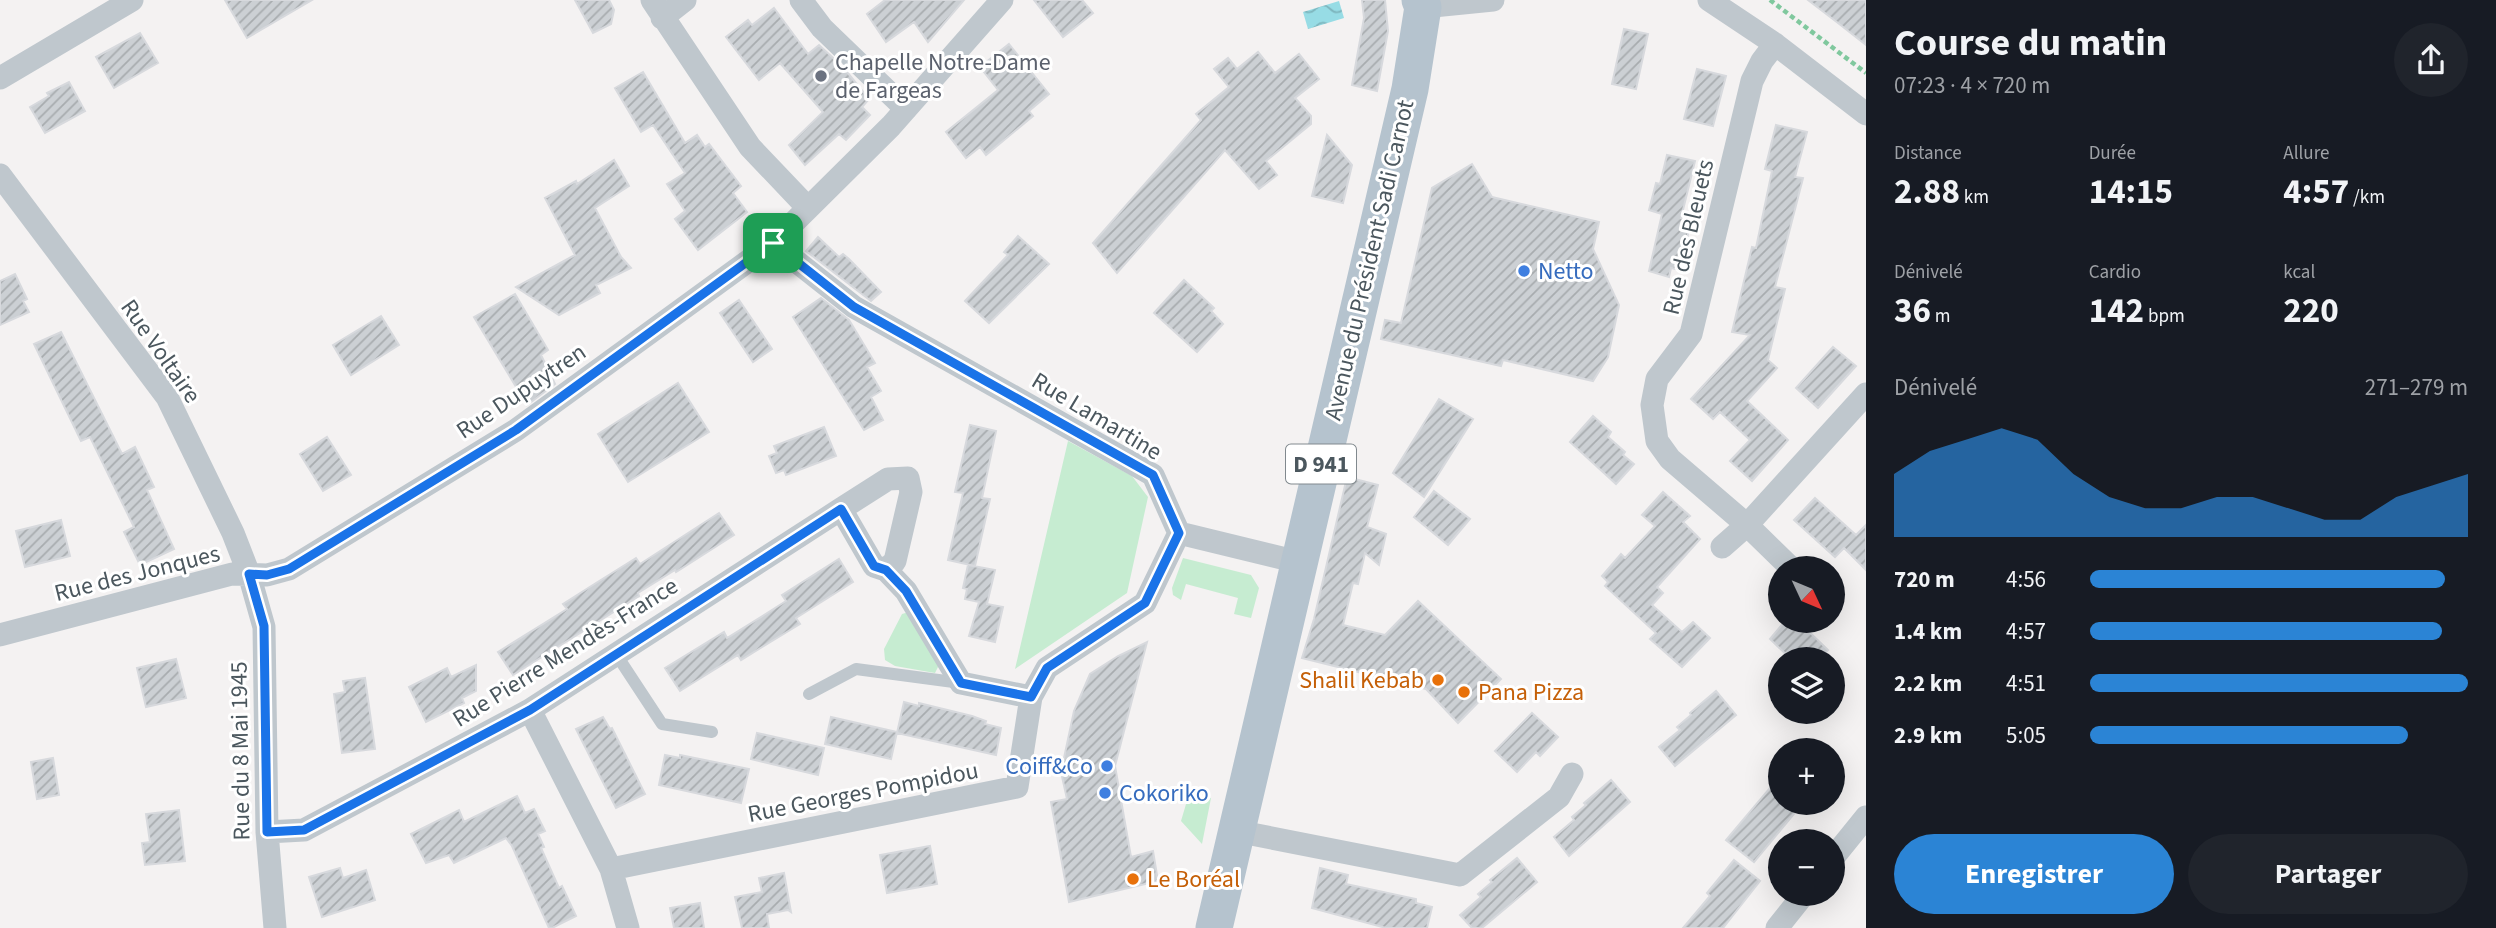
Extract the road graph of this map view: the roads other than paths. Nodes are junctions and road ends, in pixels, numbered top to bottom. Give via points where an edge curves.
1 (132, 0) edge
2 (685, 0) edge
3 (802, 0) edge
4 (1002, 0) edge
5 (1493, 0) edge
6 (1709, 0) edge
7 (1422, 4) edge
8 (657, 9) edge
9 (1775, 44) junction
10 (0, 78) edge
11 (906, 109) junction
12 (1866, 114) edge
13 (0, 175) edge
14 (808, 208) junction
15 (773, 243) junction
16 (1866, 394) edge
17 (841, 509) junction
18 (1747, 525) junction
19 (1179, 533) junction
20 (1722, 547) dead end
21 (1779, 556) edge
22 (1298, 562) junction
23 (289, 569) joint
24 (886, 570) junction
25 (249, 574) junction
26 (0, 635) edge
27 (616, 654) junction
28 (961, 683) junction
29 (809, 694) dead end
30 (1031, 697) junction
31 (530, 710) junction
32 (712, 732) dead end
33 (1573, 775) dead end
34 (1866, 817) edge
35 (1236, 831) junction
36 (267, 832) junction
37 (1845, 843) edge
38 (611, 869) junction
39 (1794, 906) edge
40 (275, 928) edge
41 (628, 928) edge
42 (1214, 928) edge
43 (1777, 928) edge

1 - 10 street
2 - 8 street
3 - 11 street via 822,28
4 - 11 street, Rue Dupuytren
5 - 7 street
6 - 9 street
7 - 22 main road, Avenue du Président Sadi Carnot / D 941 via 1410,89
8 - 14 street via 750,147
9 - 12 street
9 - 18 street, Rue des Bleuets via 1752,81 1691,334 1657,379 1652,405 1657,441 1670,459
11 - 14 street, Rue Dupuytren
13 - 25 street, Rue Voltaire via 167,397
14 - 15 street, Rue Dupuytren
15 - 19 street, Rue Lamartine via 854,307 1153,475
15 - 23 street, Rue Dupuytren via 516,430
16 - 18 street
17 - 24 street via 874,566
17 - 24 street, Rue Pierre Mendès-France via 888,479 908,478 911,492 895,561
17 - 27 street, Rue Pierre Mendès-France
18 - 20 street
18 - 21 street, Rue des Bleuets
19 - 22 street
19 - 30 street, Rue Georges Pompidou via 1145,603 1047,668
22 - 35 main road, Avenue du Président Sadi Carnot / D 941
23 - 25 street, Rue des Jonques
24 - 28 street via 906,591
25 - 26 street, Rue des Jonques via 232,574
25 - 36 street, Rue du 8 Mai 1945 via 264,626
27 - 31 street, Rue Pierre Mendès-France
27 - 32 lane via 662,724
28 - 29 lane via 856,669
28 - 30 street
30 - 38 street, Rue Georges Pompidou via 1017,787
31 - 36 street, Rue Pierre Mendès-France via 304,830
31 - 38 street
33 - 35 street via 1559,797 1460,875
34 - 37 street
35 - 42 main road, Avenue du Président Sadi Carnot / D 941
36 - 40 street, Rue du 8 Mai 1945
38 - 41 street
39 - 43 street

